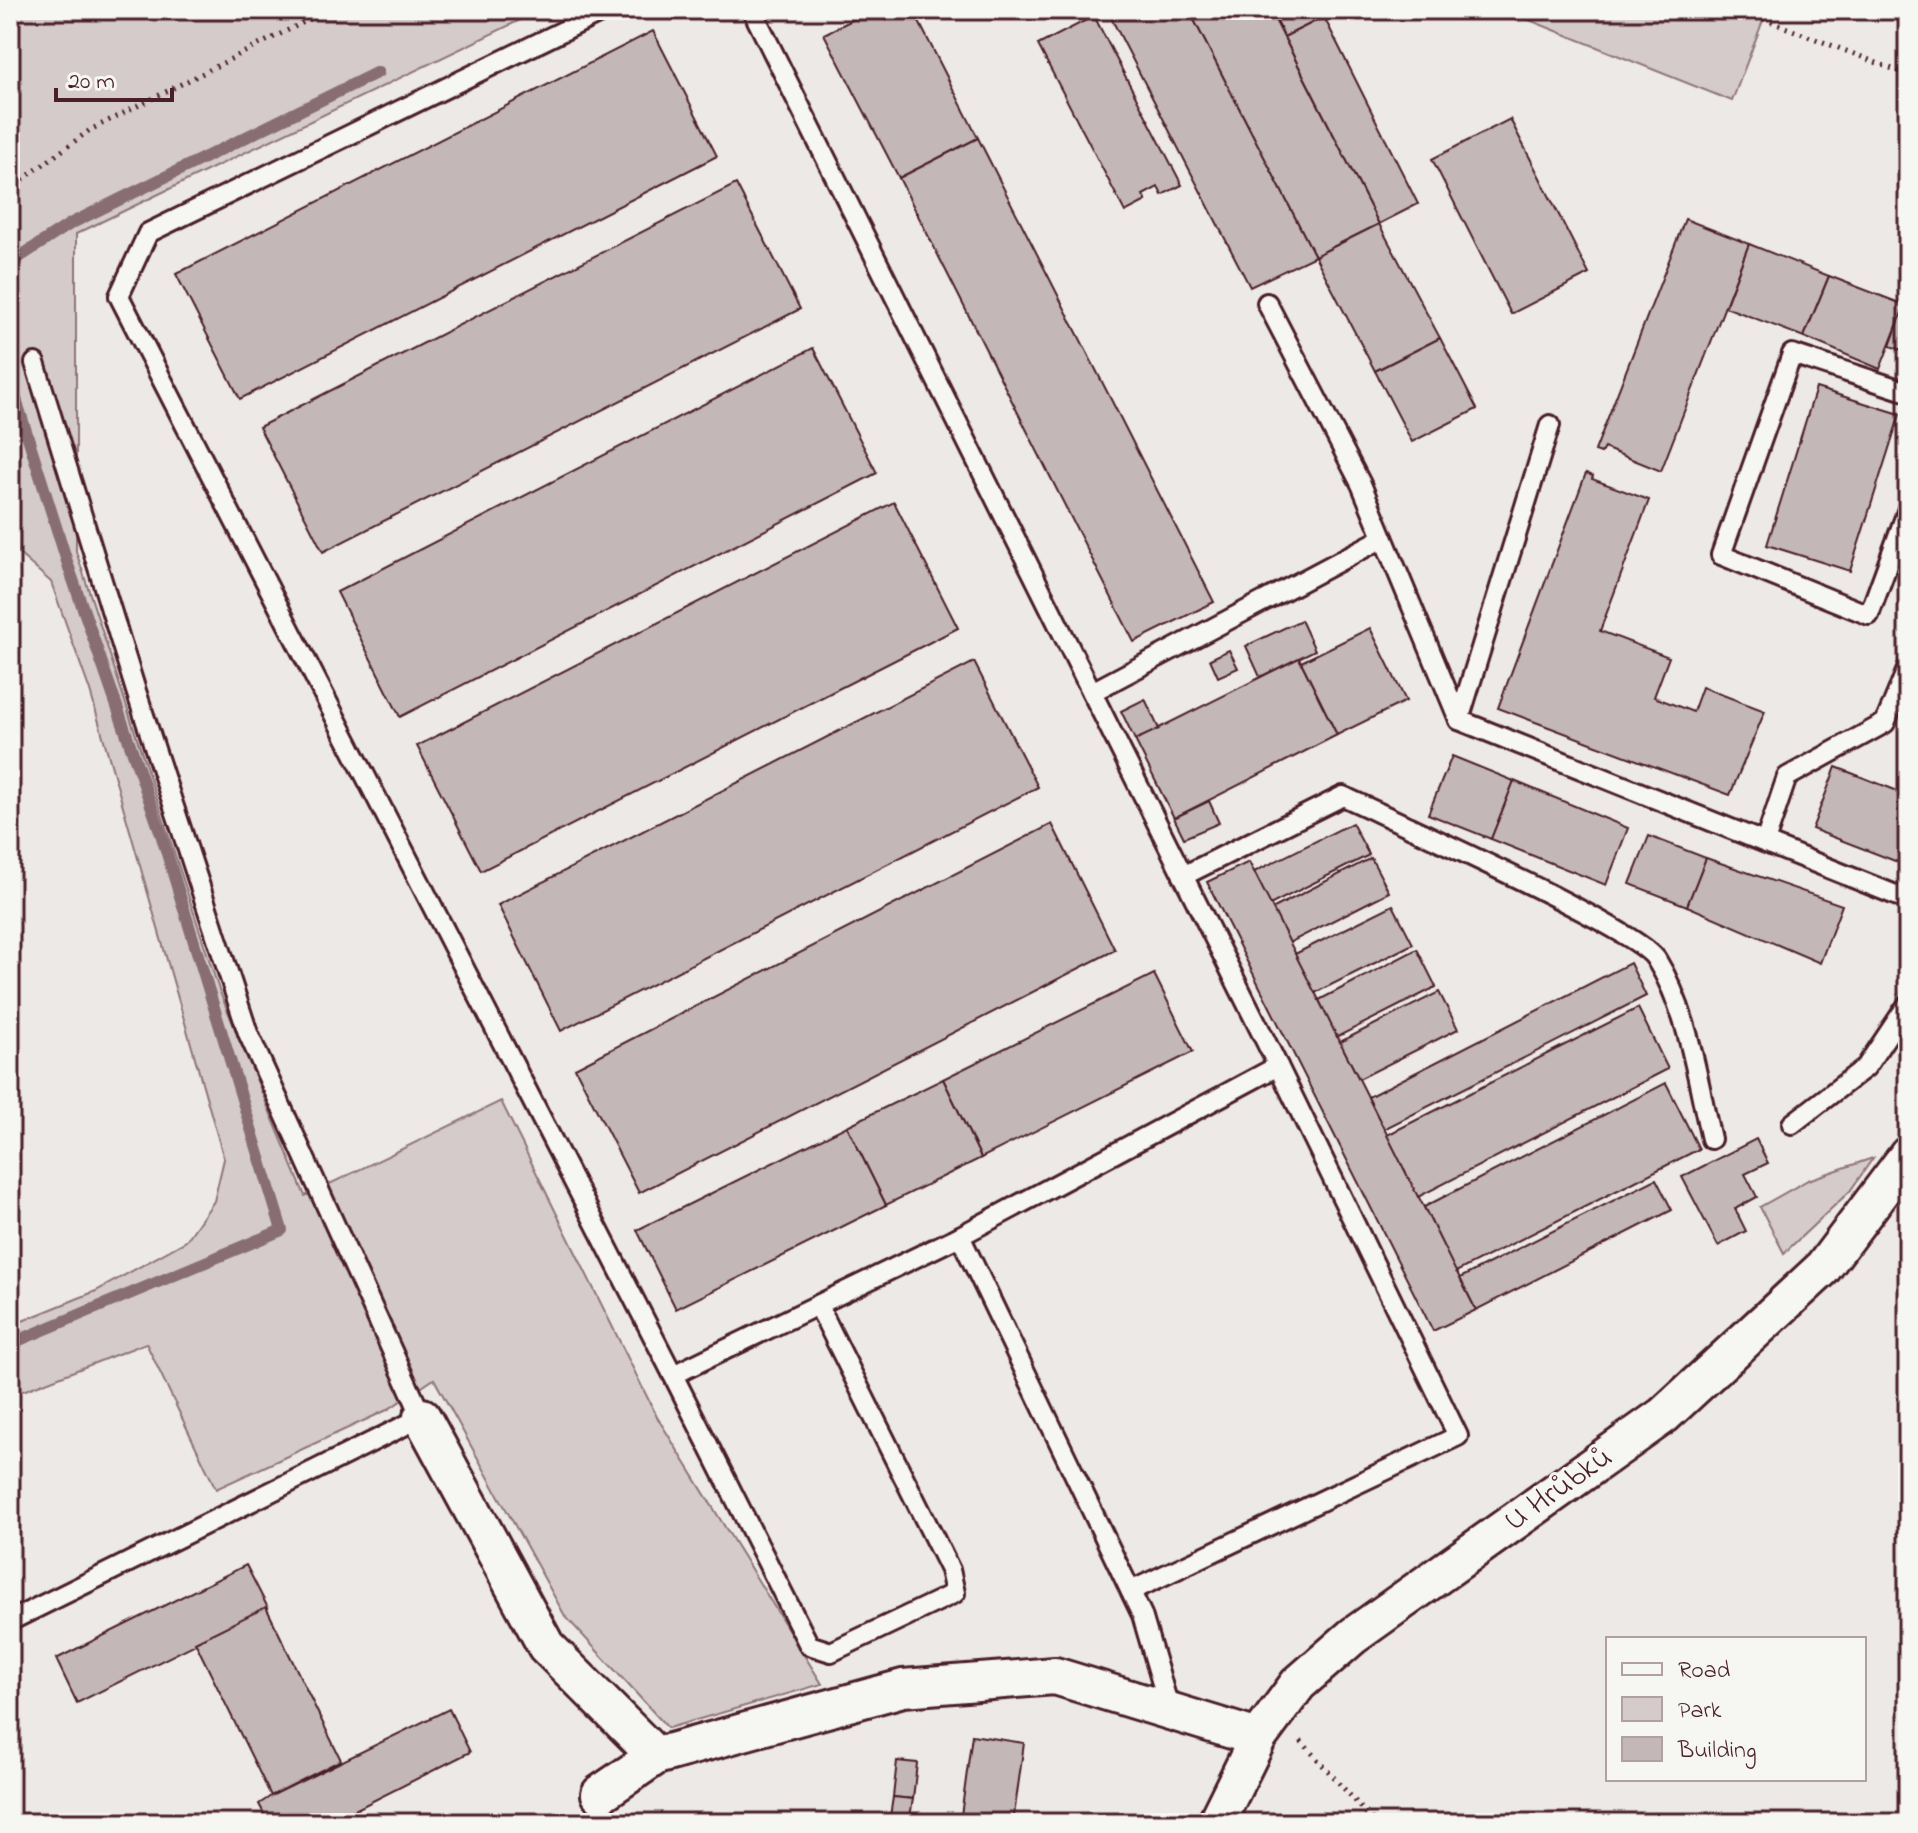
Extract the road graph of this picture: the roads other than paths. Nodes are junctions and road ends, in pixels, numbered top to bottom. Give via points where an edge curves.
1 (606, 10) edge
2 (752, 10) edge
3 (1267, 303) dead end
4 (35, 363) dead end
5 (1908, 392) edge
6 (1550, 425) dead end
7 (1908, 509) edge
8 (1383, 538) junction
9 (1908, 667) edge
10 (1092, 692) junction
11 (1459, 720) junction
12 (1765, 842) junction
13 (1183, 876) junction
14 (1908, 900) edge
15 (1908, 1004) edge
16 (1278, 1066) junction
17 (1792, 1124) dead end
18 (1711, 1139) dead end
19 (1908, 1155) edge
20 (960, 1236) junction
21 (818, 1305) junction
22 (673, 1375) junction
23 (422, 1417) junction
24 (1131, 1591) junction
25 (10, 1621) edge
26 (1170, 1711) junction
27 (1264, 1730) junction
28 (656, 1756) junction
29 (600, 1794) dead end
30 (1216, 1823) edge

1 - 22 lane via 148,233 119,296
2 - 10 lane
3 - 8 lane via 1361,484
4 - 23 lane via 248,1033
5 - 7 lane via 1792,354 1721,555 1869,615
6 - 11 lane
8 - 10 lane
8 - 11 lane
9 - 12 lane via 1885,723 1787,777
10 - 13 lane
11 - 12 lane
12 - 14 lane
13 - 16 lane
13 - 18 lane via 1343,796 1604,923 1655,956 1685,1025
15 - 17 lane via 1866,1067
16 - 20 lane
16 - 24 lane via 1458,1436
19 - 27 street, U Hrůbků via 1823,1268 1664,1415 1353,1636 1298,1684
20 - 21 lane
20 - 24 lane
21 - 22 lane
21 - 22 lane via 950,1570 955,1593 831,1652 809,1645
23 - 25 lane
23 - 28 street via 546,1646
24 - 26 lane
26 - 27 street
26 - 28 street via 1055,1676 903,1688
27 - 30 street, U Hrůbků
28 - 29 street

